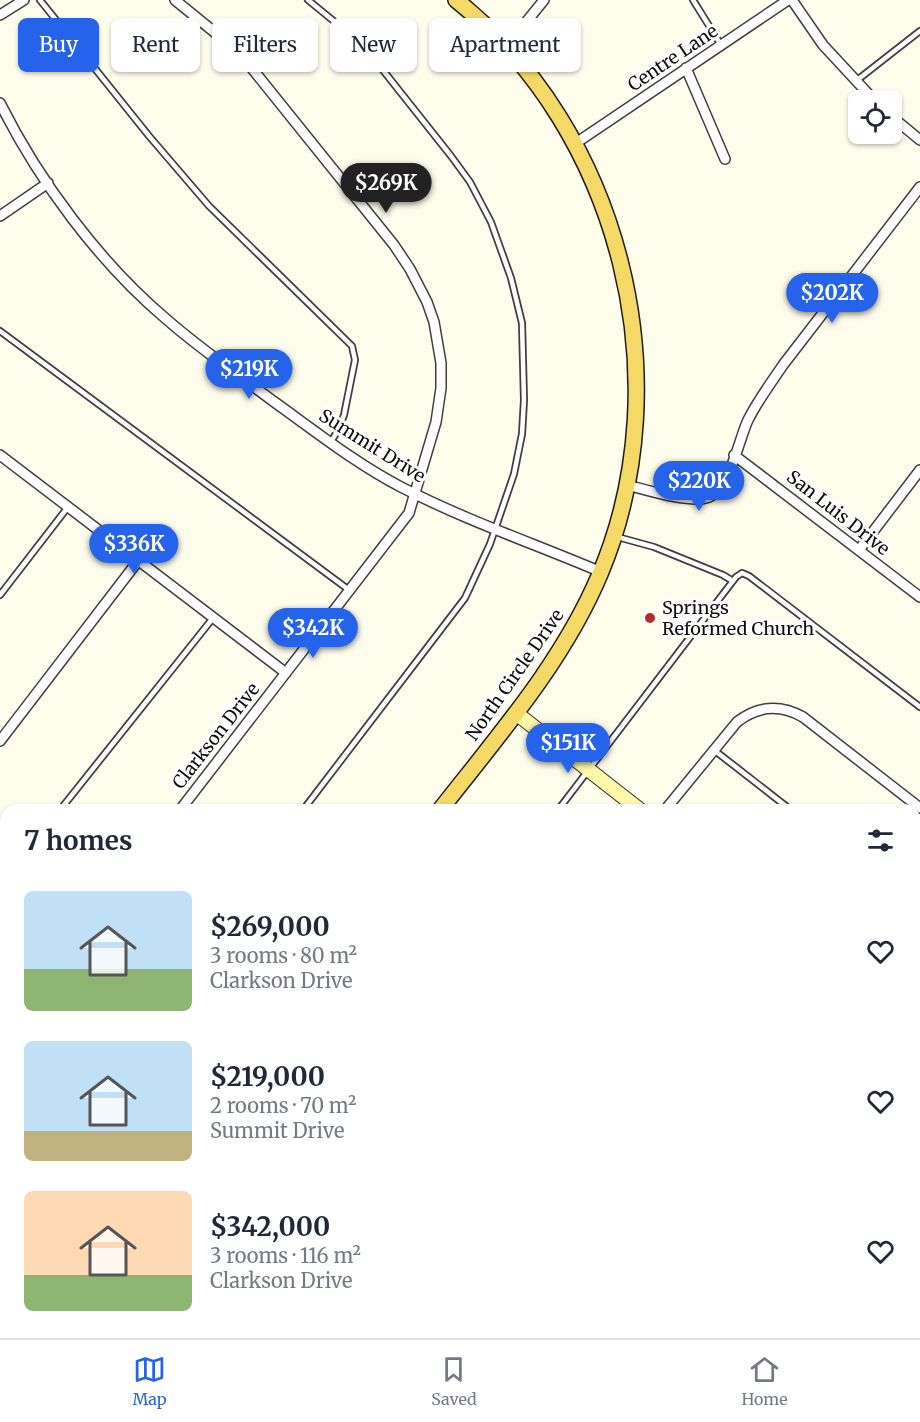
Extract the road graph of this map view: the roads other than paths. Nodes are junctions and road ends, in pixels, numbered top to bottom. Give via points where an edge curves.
1 (24, 0) edge
2 (40, 0) edge
3 (174, 0) edge
4 (308, 0) edge
5 (456, 0) edge
6 (544, 0) edge
7 (693, 0) edge
8 (790, 0) edge
9 (0, 15) edge
10 (477, 18) edge
11 (529, 18) edge
12 (920, 31) edge
13 (721, 45) junction
14 (686, 68) junction
15 (527, 72) edge
16 (855, 82) junction
17 (863, 90) edge
18 (0, 104) edge
19 (4, 119) edge
20 (902, 125) edge
21 (920, 140) edge
22 (576, 143) junction
23 (725, 159) dead end
24 (48, 183) junction
25 (920, 187) edge
26 (0, 216) edge
27 (0, 331) edge
28 (330, 443) junction
29 (0, 455) edge
30 (734, 455) junction
31 (920, 470) edge
32 (627, 485) junction
33 (414, 493) junction
34 (68, 507) junction
35 (496, 528) junction
36 (614, 536) junction
37 (858, 550) junction
38 (138, 561) junction
39 (601, 572) junction
40 (733, 581) junction
41 (350, 590) junction
42 (0, 595) edge
43 (920, 597) edge
44 (213, 618) junction
45 (286, 673) junction
46 (920, 707) edge
47 (516, 713) junction
48 (0, 741) edge
49 (714, 750) junction
50 (588, 770) junction
51 (65, 804) edge
52 (185, 804) edge
53 (308, 804) edge
54 (445, 804) edge
55 (562, 804) edge
56 (632, 804) edge
57 (670, 804) edge
58 (783, 804) edge
59 (915, 804) edge

1 - 9 street
2 - 28 lane via 209,206 352,346 355,360 344,415
3 - 33 street, Clarkson Drive via 250,66 394,245 419,285 434,322 441,388 436,422
4 - 35 lane via 363,45 470,182 491,222 511,278 522,323 522,434
5 - 10 main road, North Circle Drive
6 - 11 street
7 - 13 lane
8 - 13 street, Centre Lane
8 - 16 street
12 - 16 lane
13 - 14 street, Centre Lane
14 - 22 street, Centre Lane
14 - 23 street
15 - 22 main road, North Circle Drive
16 - 17 street
18 - 19 street, Summit Drive
19 - 24 street, Summit Drive
20 - 21 street
22 - 32 main road, North Circle Drive via 609,221 634,342 633,456
24 - 26 street
24 - 28 street, Summit Drive via 108,261 164,318
25 - 30 street via 783,365 755,406
27 - 41 lane
28 - 33 street, Summit Drive
29 - 34 street
30 - 32 street via 722,485 708,497 686,498
30 - 37 street, San Luis Drive
31 - 37 street
32 - 36 main road, North Circle Drive
33 - 35 street, Summit Drive
33 - 41 street, Clarkson Drive via 409,513
34 - 38 street
34 - 42 lane
35 - 39 street, Summit Drive
35 - 53 lane via 476,577 456,612
36 - 39 main road, North Circle Drive
36 - 40 lane via 654,546
37 - 43 street, San Luis Drive
38 - 44 street
38 - 48 street
39 - 47 main road, North Circle Drive via 570,634
40 - 46 lane via 738,574 749,576
40 - 50 lane
41 - 45 street, Clarkson Drive
44 - 45 street
44 - 51 lane
45 - 52 street, Clarkson Drive
47 - 50 main road
47 - 54 main road, North Circle Drive
49 - 57 street
49 - 58 lane
49 - 59 street via 747,714 771,708 793,711
50 - 55 lane
50 - 56 main road

